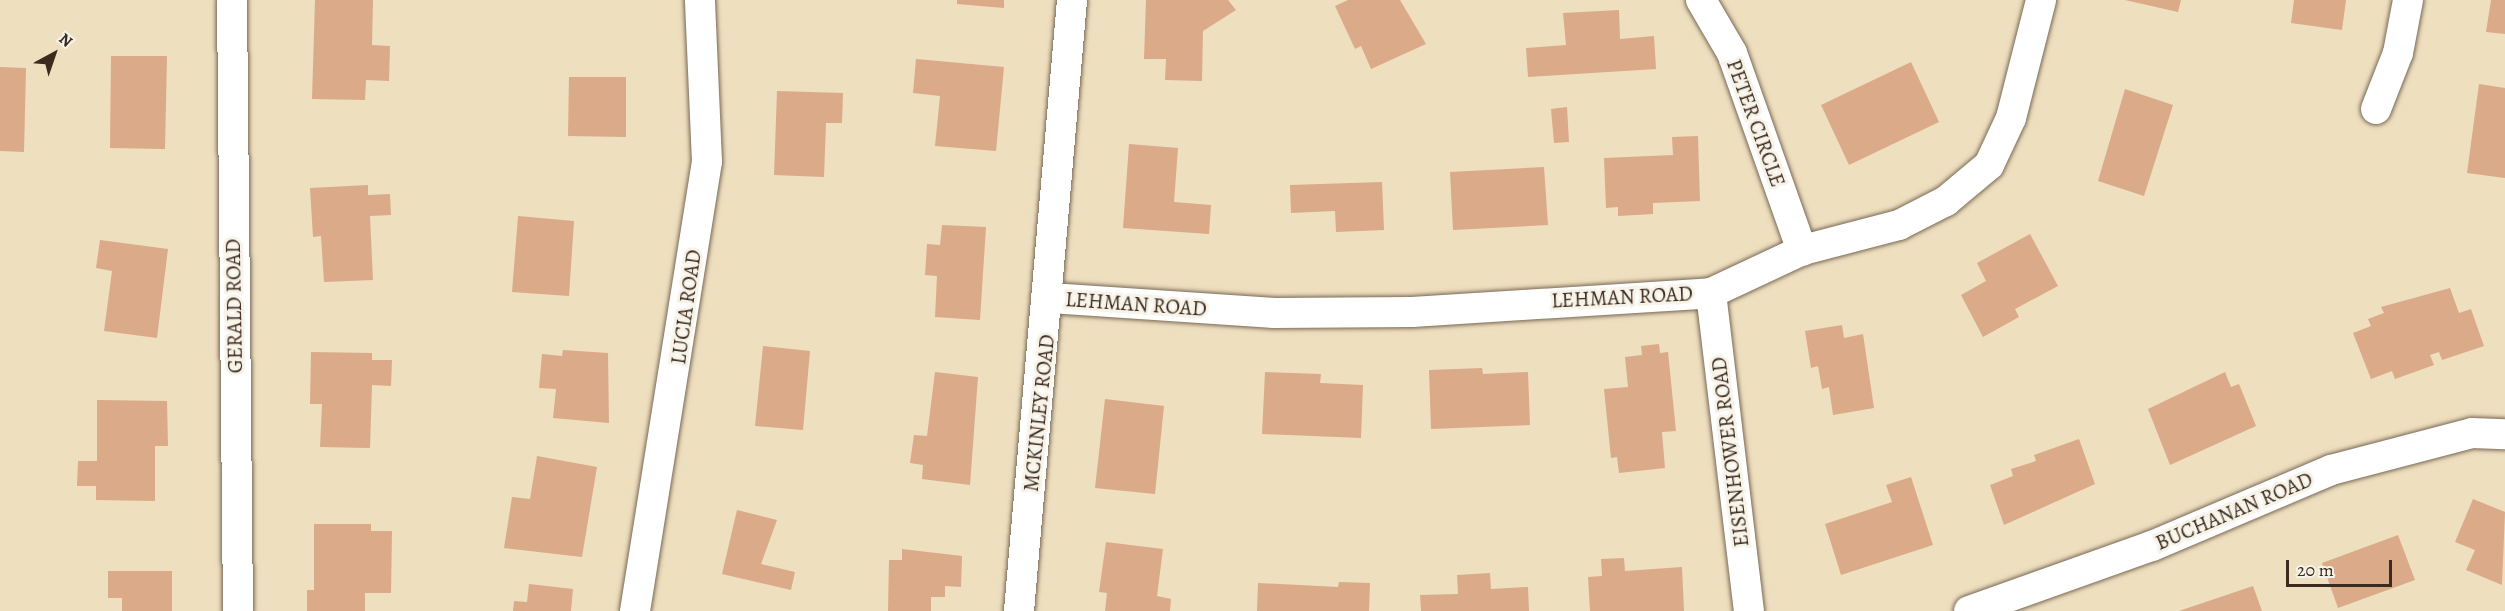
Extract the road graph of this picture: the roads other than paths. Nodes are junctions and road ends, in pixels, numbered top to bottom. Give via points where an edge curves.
1 (232, 0) edge
2 (700, 0) edge
3 (1072, 0) edge
4 (1701, 0) edge
5 (2041, 0) edge
6 (2408, 0) edge
7 (2376, 109) dead end
8 (1802, 251) junction
9 (1711, 293) junction
10 (1050, 298) junction
11 (2505, 434) edge
12 (237, 611) edge
13 (635, 611) edge
14 (1019, 611) edge
15 (1749, 611) edge
16 (1969, 611) edge

1 - 12 street, GERALD ROAD
2 - 13 street, LUCIA ROAD via 707,162
3 - 10 street, MCKINLEY ROAD
4 - 8 street, PETER CIRCLE via 1732,53
5 - 8 street, LEHMAN ROAD via 2011,118 1989,165 1946,201 1899,225
6 - 7 street via 2398,53
8 - 9 street, LEHMAN ROAD
9 - 10 street, LEHMAN ROAD via 1412,312 1297,313
9 - 15 street, EISENHOWER ROAD
10 - 14 street, MCKINLEY ROAD
11 - 16 street, BUCHANAN ROAD via 2472,433 2331,470 2152,546

